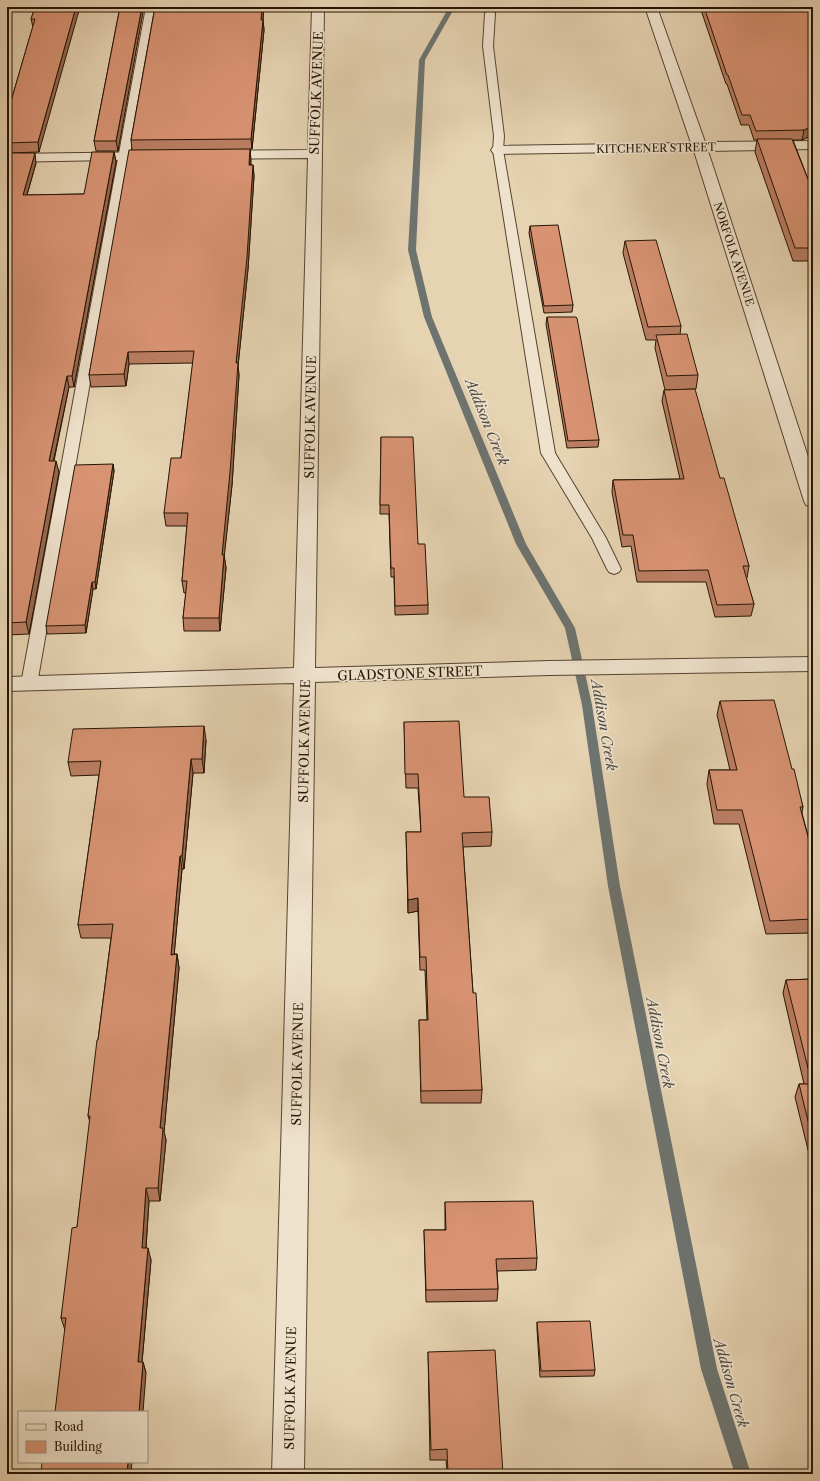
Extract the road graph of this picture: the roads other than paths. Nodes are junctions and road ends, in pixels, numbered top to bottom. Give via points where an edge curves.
1 (151, 7) edge
2 (318, 7) edge
3 (652, 7) edge
4 (490, 13) dead end
5 (813, 145) edge
6 (700, 147) junction
7 (498, 150) junction
8 (314, 154) junction
9 (211, 155) edge
10 (125, 156) junction
11 (172, 156) edge
12 (7, 158) edge
13 (813, 501) edge
14 (614, 569) dead end
15 (813, 664) edge
16 (305, 676) junction
17 (7, 684) edge
18 (29, 684) junction
19 (288, 1474) edge

1 - 10 lane
2 - 8 street, SUFFOLK AVENUE
3 - 6 street, NORFOLK AVENUE
4 - 7 lane via 488,46 499,136
5 - 6 street, KITCHENER STREET
6 - 7 street, KITCHENER STREET
6 - 13 street, NORFOLK AVENUE
7 - 14 lane via 548,453 599,538
8 - 9 street
8 - 16 street, SUFFOLK AVENUE
10 - 11 street
10 - 12 street
10 - 18 lane
15 - 16 street, GLADSTONE STREET via 549,668
16 - 18 street, GLADSTONE STREET
16 - 19 street, SUFFOLK AVENUE
17 - 18 street, GLADSTONE STREET

